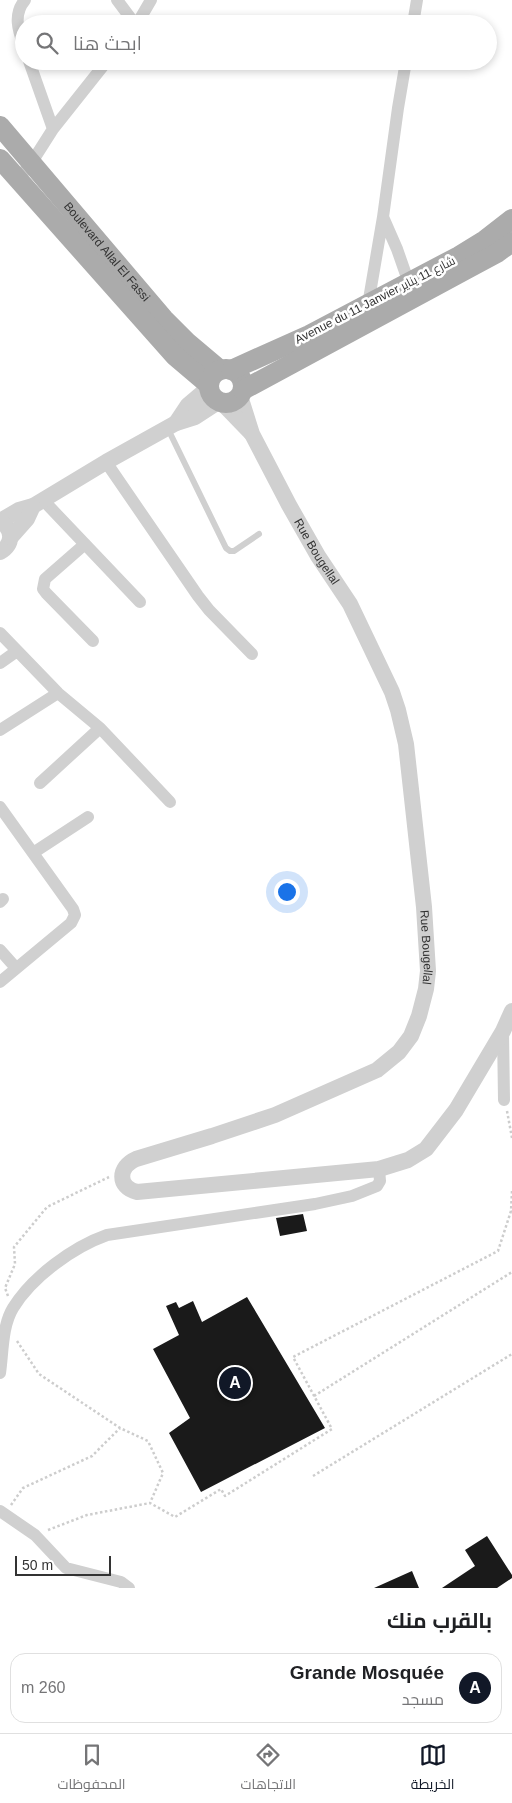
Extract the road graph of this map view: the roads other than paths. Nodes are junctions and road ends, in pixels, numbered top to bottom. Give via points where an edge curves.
1 (25, 0) edge
2 (117, 0) edge
3 (151, 0) edge
4 (417, 0) edge
5 (18, 15) edge
6 (129, 15) edge
7 (142, 15) edge
8 (414, 15) edge
9 (32, 70) edge
10 (100, 70) edge
11 (404, 70) edge
12 (0, 126) edge
13 (53, 129) junction
14 (0, 159) edge
15 (32, 162) junction
16 (18, 179) junction
17 (384, 217) junction
18 (512, 219) edge
19 (512, 242) edge
20 (411, 290) junction
21 (368, 304) junction
22 (224, 388) junction
23 (172, 425) junction
24 (106, 462) junction
25 (38, 503) junction
26 (0, 521) edge
27 (259, 534) dead end
28 (11, 537) junction
29 (85, 544) junction
30 (0, 552) edge
31 (140, 602) dead end
32 (0, 633) edge
33 (93, 641) dead end
34 (17, 651) junction
35 (252, 654) dead end
36 (0, 663) edge
37 (58, 693) junction
38 (100, 728) junction
39 (0, 730) edge
40 (40, 783) dead end
41 (170, 802) dead end
42 (0, 806) edge
43 (88, 817) dead end
44 (33, 853) junction
45 (0, 950) edge
46 (16, 968) junction
47 (0, 982) edge
48 (512, 1012) edge
49 (503, 1031) junction
50 (504, 1100) road end
51 (372, 1169) junction
52 (0, 1373) edge
53 (2, 1512) edge
54 (130, 1588) edge

1 - 5 street
2 - 6 street
3 - 7 street
4 - 8 street
9 - 13 street
10 - 13 street
11 - 17 street
12 - 15 main road, Boulevard Allal El Fassi
13 - 15 street
14 - 16 main road, Boulevard Allal El Fassi
15 - 16 street
15 - 22 main road, Boulevard Allal El Fassi
16 - 22 main road, Boulevard Allal El Fassi via 175,356 194,373
17 - 20 street
17 - 21 street
18 - 20 main road, Avenue du 11 Janvier شارع 11 يناير
19 - 20 main road, Avenue du 11 Janvier شارع 11 يناير via 497,253
20 - 21 main road, Avenue du 11 Janvier شارع 11 يناير
20 - 22 main road, Avenue du 11 Janvier شارع 11 يناير
21 - 22 main road, Avenue du 11 Janvier شارع 11 يناير via 309,335
22 - 23 street, Avenue du 11 Janvier شارع 11 يناير via 188,405
22 - 51 street, Rue Bougellal via 318,556 350,604 392,692 406,744 424,907 426,989 411,1036 399,1052 377,1070 275,1115 136,1158 128,1162 122,1176 128,1188 137,1192
23 - 24 street, Avenue du 11 Janvier شارع 11 يناير
23 - 27 lane via 226,548 234,551
24 - 25 street, Avenue du 11 Janvier شارع 11 يناير
24 - 35 street via 198,596
25 - 26 street, Avenue du 11 Janvier شارع 11 يناير
25 - 28 street, Avenue du 11 Janvier شارع 11 يناير
25 - 29 street
26 - 28 street via 10,530
28 - 30 street, Avenue du 11 Janvier شارع 11 يناير via 7,548
29 - 31 street
29 - 33 street via 45,579 43,589
32 - 34 street
34 - 36 street
34 - 37 street
37 - 38 street
37 - 39 street
38 - 40 street
38 - 41 street
42 - 44 street
43 - 44 street
44 - 46 street via 74,915 71,922
45 - 46 street
46 - 47 street
48 - 49 street
49 - 50 street
49 - 51 street via 456,1110 426,1149 408,1160
51 - 52 street via 380,1181 378,1186 352,1196 107,1235 73,1251 38,1279 13,1309
53 - 54 street via 35,1535 66,1568 121,1582

